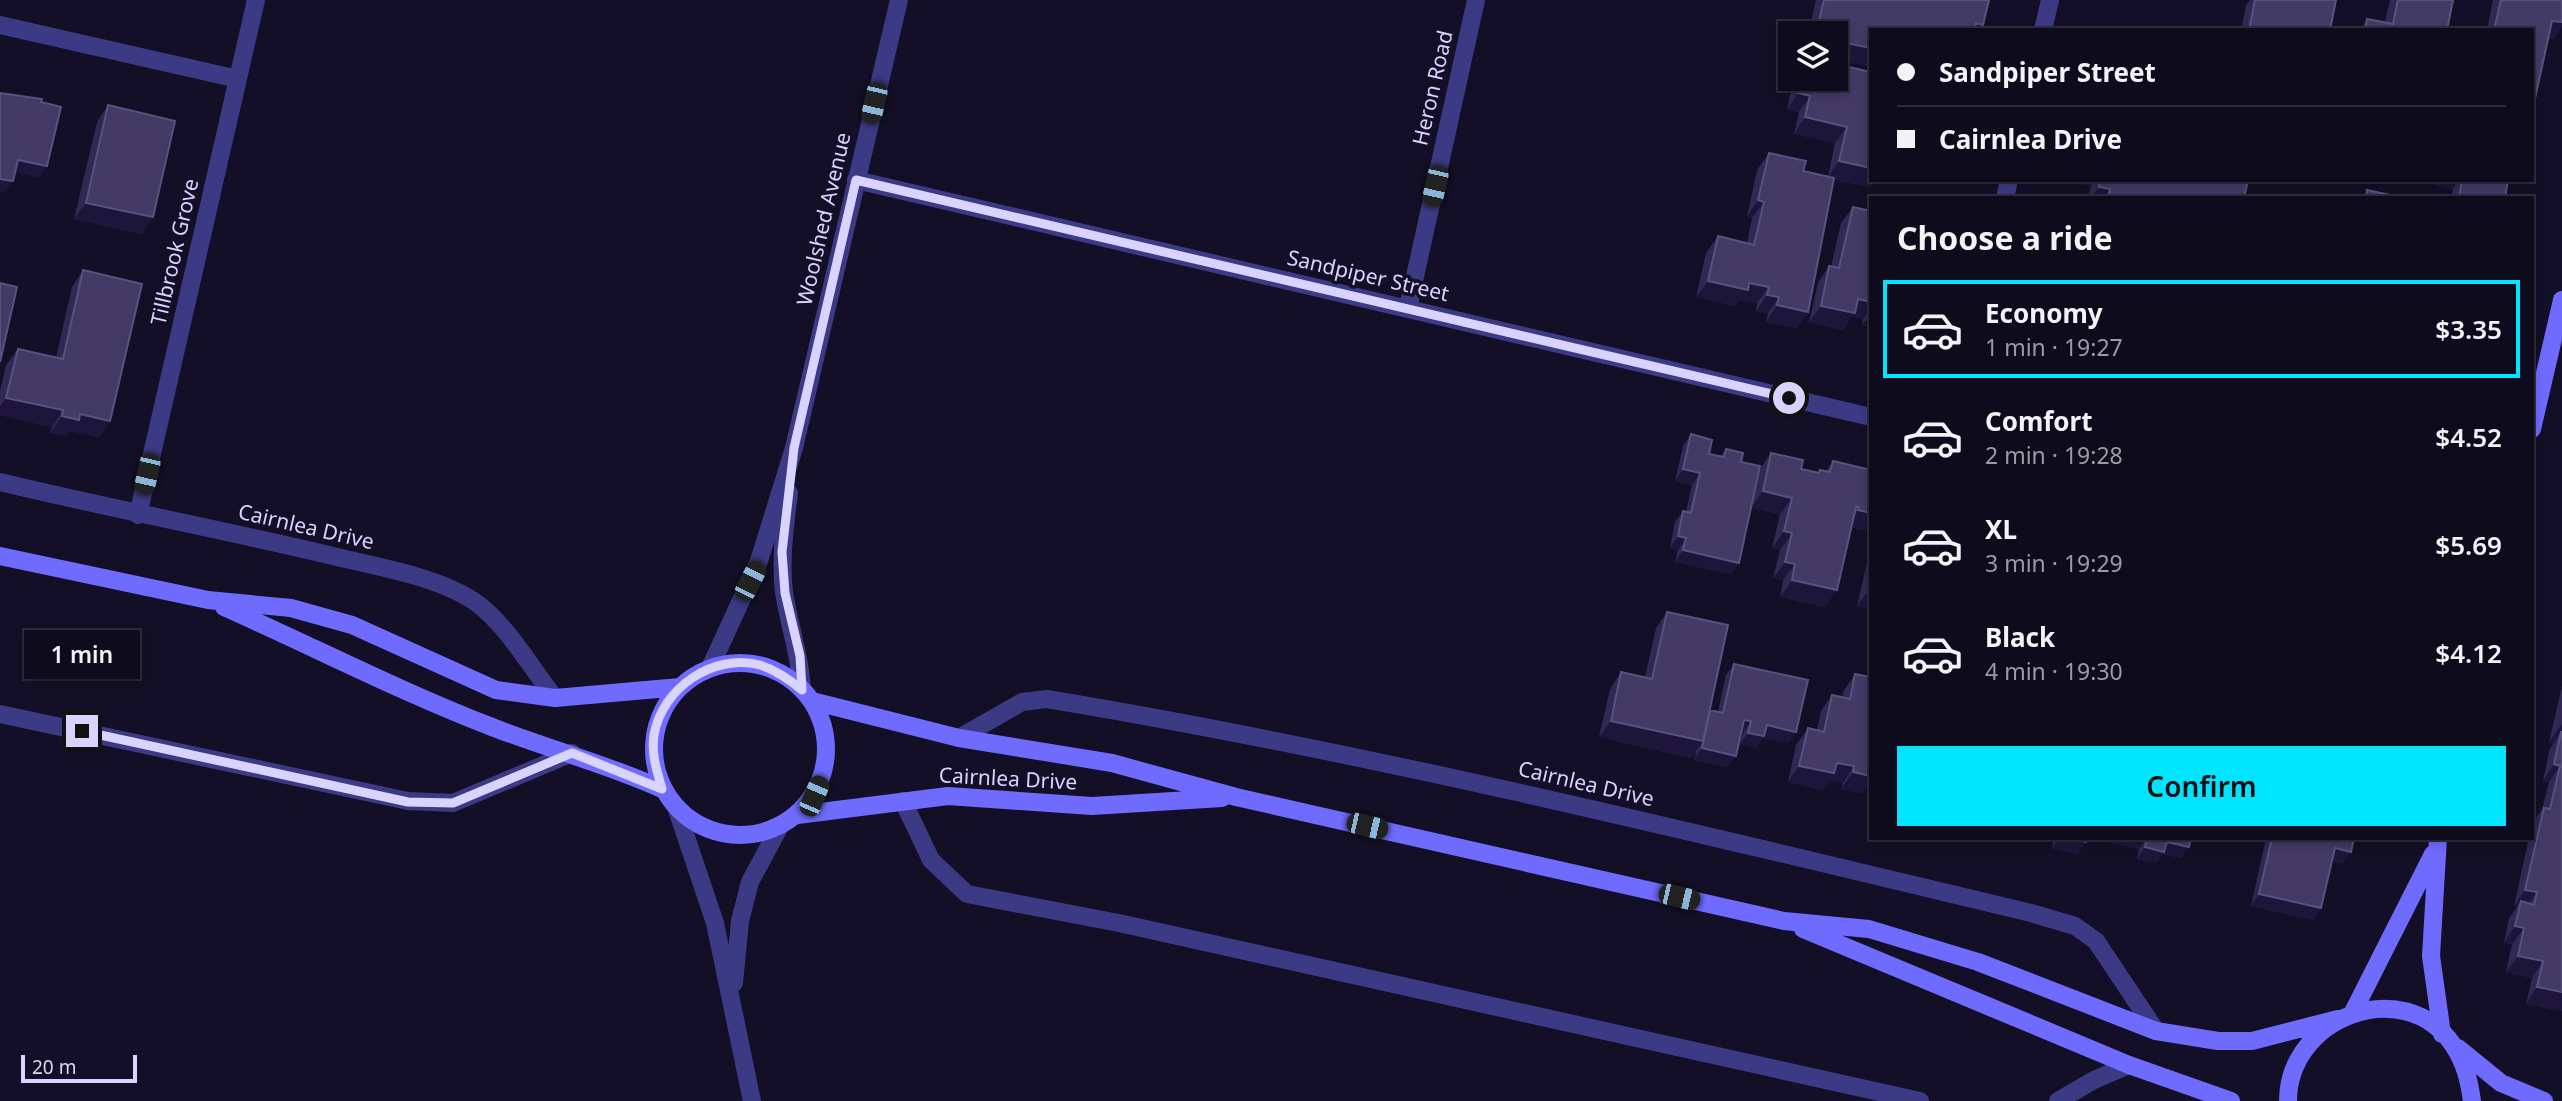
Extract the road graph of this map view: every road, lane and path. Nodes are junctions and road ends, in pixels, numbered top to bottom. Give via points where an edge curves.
1 (256, 0) edge
2 (899, 0) edge
3 (1476, 0) edge
4 (2050, 0) edge
5 (0, 24) edge
6 (2043, 28) edge
7 (238, 79) junction
8 (856, 180) junction
9 (2562, 300) edge
10 (1408, 308) junction
11 (1869, 417) edge
12 (2534, 420) edge
13 (794, 448) junction
14 (0, 482) edge
15 (138, 515) junction
16 (0, 556) edge
17 (208, 600) junction
18 (710, 668) junction
19 (680, 687) junction
20 (807, 695) junction
21 (555, 698) junction
22 (0, 714) edge
23 (958, 738) junction
24 (572, 753) junction
25 (662, 789) junction
26 (1236, 797) junction
27 (903, 801) junction
28 (676, 807) junction
29 (797, 815) junction
30 (779, 826) junction
31 (2437, 843) edge
32 (1784, 921) junction
33 (732, 1001) junction
34 (2345, 1016) junction
35 (2156, 1031) junction
36 (2447, 1039) junction
37 (2129, 1065) junction
38 (752, 1101) edge
39 (1920, 1101) edge
40 (2058, 1101) edge
41 (2231, 1101) edge
42 (2288, 1101) edge
43 (2472, 1101) edge
44 (2544, 1101) edge

1 - 7 street, Tillbrook Grove
2 - 8 street, Woolshed Avenue
3 - 10 street, Heron Road
4 - 6 street
5 - 7 street
7 - 15 street, Tillbrook Grove
8 - 10 street, Sandpiper Street
8 - 13 street, Woolshed Avenue
9 - 12 street
10 - 11 street, Sandpiper Street
13 - 18 street, Woolshed Avenue via 760,561
13 - 20 street, Woolshed Avenue via 782,552 785,593
14 - 15 street, Cairnlea Drive
15 - 21 street, Cairnlea Drive via 282,544 439,585 477,603
16 - 17 street
17 - 21 street via 291,608 340,621 496,690
17 - 24 street via 424,700
18 - 19 street
18 - 20 street via 759,665 783,674
19 - 21 street
19 - 25 street via 663,709 654,735 654,762
20 - 23 street, Cairnlea Drive
20 - 29 street via 823,724 827,749 814,796
22 - 24 street via 408,802 453,803
23 - 26 street, Cairnlea Drive via 1112,763
23 - 35 street, Cairnlea Drive via 1022,702 1047,699 1223,728 1569,803 2031,913 2075,926 2096,941
24 - 25 street
25 - 28 street
26 - 27 street, Cairnlea Drive via 1092,806 992,797
26 - 32 street, Cairnlea Drive
27 - 29 street, Cairnlea Drive
27 - 39 street via 931,860 967,894 1119,923
28 - 30 street via 698,825 724,834 752,835
28 - 33 street via 716,923
29 - 30 street
30 - 33 street via 750,882 740,920
31 - 34 street
31 - 36 street via 2431,956
32 - 35 street, Cairnlea Drive via 1869,929 1979,962
32 - 37 street, Cairnlea Drive
33 - 38 street
34 - 35 street, Cairnlea Drive via 2252,1041 2218,1041
34 - 36 street, Cairnlea Drive via 2376,1009 2400,1011 2423,1020
34 - 42 street via 2315,1036 2297,1059
36 - 43 street via 2467,1072
36 - 44 street via 2501,1083
37 - 40 street
37 - 41 street, Cairnlea Drive

